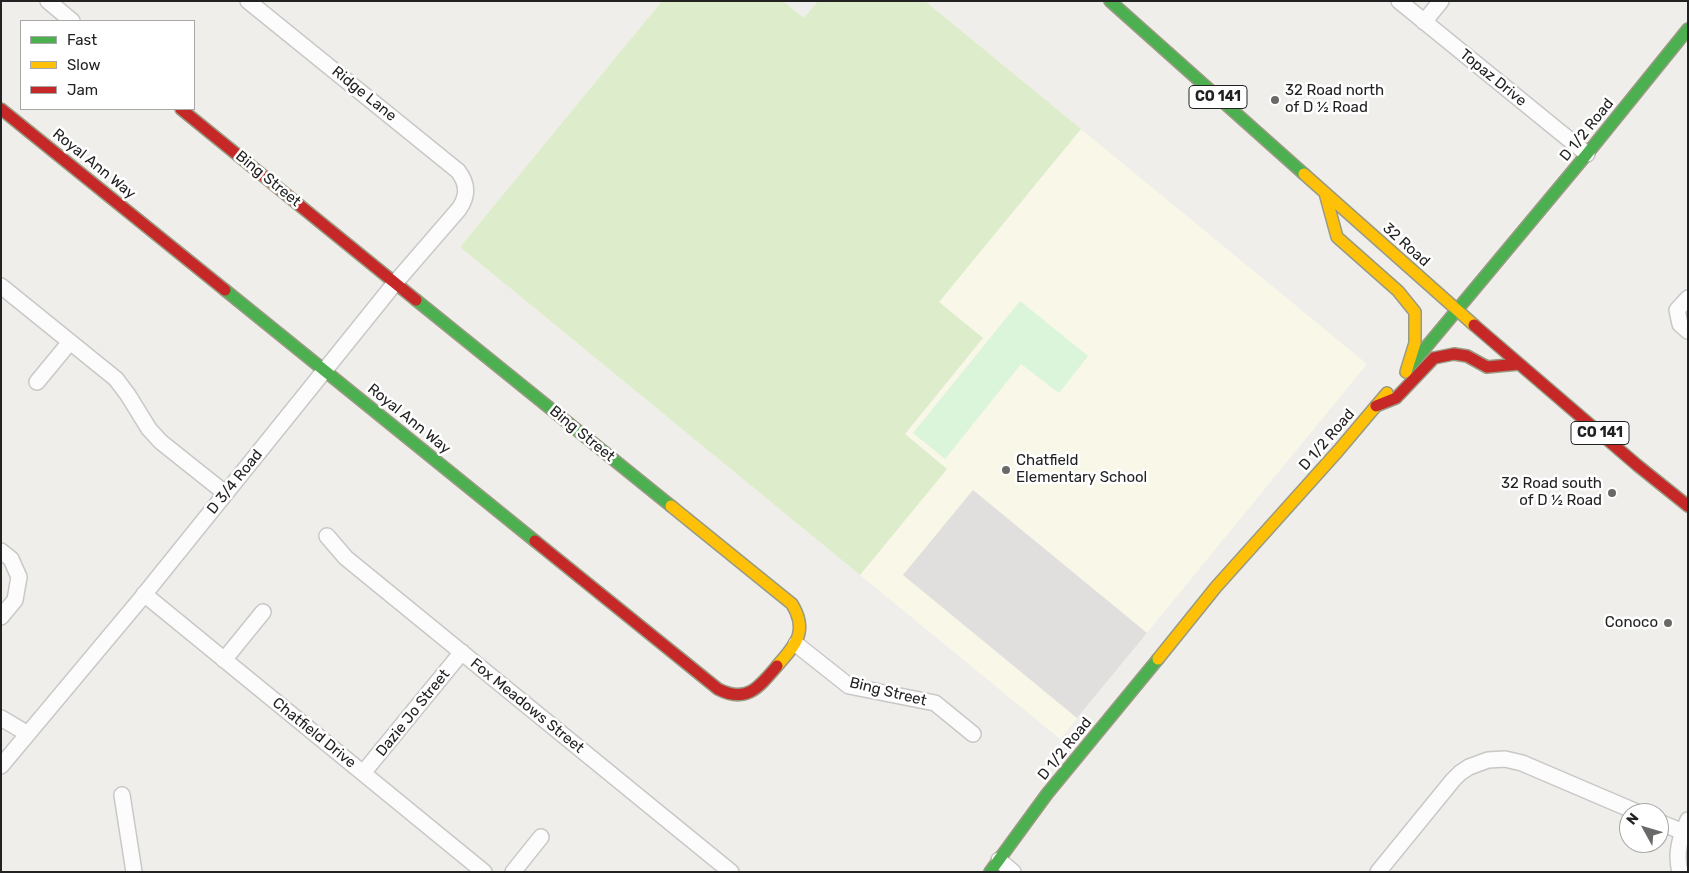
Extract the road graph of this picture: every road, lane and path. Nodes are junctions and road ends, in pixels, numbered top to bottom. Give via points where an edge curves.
1 (48, 1) edge
2 (1110, 1) edge
3 (1399, 1) edge
4 (1441, 1) edge
5 (257, 4) edge
6 (71, 20) edge
7 (1424, 22) junction
8 (1688, 29) edge
9 (1, 109) edge
10 (181, 110) edge
11 (1587, 154) junction
12 (1325, 193) junction
13 (466, 196) joint
14 (395, 283) junction
15 (1, 286) edge
16 (1688, 298) edge
17 (1457, 310) junction
18 (1688, 331) edge
19 (70, 342) junction
20 (1519, 364) junction
21 (325, 371) junction
22 (1406, 372) junction
23 (37, 382) dead end
24 (1376, 406) junction
25 (226, 493) junction
26 (1688, 506) edge
27 (327, 536) dead end
28 (1, 551) edge
29 (144, 594) junction
30 (263, 612) dead end
31 (1, 617) edge
32 (796, 644) junction
33 (462, 652) junction
34 (224, 660) junction
35 (1, 718) edge
36 (28, 734) junction
37 (973, 734) dead end
38 (1, 766) edge
39 (363, 773) junction
40 (122, 795) dead end
41 (1619, 804) edge
42 (1669, 824) edge
43 (1685, 826) edge
44 (541, 838) dead end
45 (995, 866) edge
46 (134, 872) edge
47 (484, 872) edge
48 (513, 872) edge
49 (731, 872) edge
50 (1013, 872) edge
51 (1378, 872) edge
52 (1680, 872) edge

1 - 6 street
2 - 12 main road, 32 Road / CO 141
3 - 7 street, Topaz Drive
4 - 7 street
5 - 13 street, Ridge Lane via 458,171 465,182
7 - 11 street, Topaz Drive
8 - 11 main road, D 1/2 Road
9 - 21 main road, Royal Ann Way
10 - 14 main road, Bing Street
11 - 17 main road, D 1/2 Road
12 - 17 main road, 32 Road / CO 141
12 - 22 main road via 1337,237 1398,291 1415,312 1415,342
13 - 14 street, D 3/4 Road via 459,209
14 - 21 street, D 3/4 Road
14 - 32 main road, Bing Street via 792,604 800,625
15 - 19 street
16 - 18 street via 1678,310 1680,324
17 - 20 main road, 32 Road / CO 141
17 - 22 main road, D 1/2 Road
19 - 23 street
19 - 25 street via 116,380 161,442
20 - 24 main road via 1487,367 1467,356 1454,354 1434,358 1396,398
20 - 26 main road, 32 Road / CO 141
21 - 25 street, D 3/4 Road
21 - 32 main road, Royal Ann Way via 724,693 738,696 753,692
22 - 24 main road, D 1/2 Road
24 - 45 main road, D 1/2 Road via 1216,587 1047,794
25 - 29 street, D 3/4 Road
27 - 33 street, Fox Meadows Street via 346,558
28 - 31 street via 11,559 19,577 15,600
29 - 34 street, Chatfield Drive
29 - 36 street, D 3/4 Road
30 - 34 street
32 - 37 street, Bing Street via 849,686 935,704
33 - 39 street, Dazie Jo Street
33 - 49 street, Fox Meadows Street
34 - 39 street, Chatfield Drive
35 - 36 street
36 - 38 street, D 3/4 Road
39 - 47 street, Chatfield Drive
40 - 46 street
41 - 51 street via 1522,763 1488,760 1469,767 1452,780
42 - 43 street
43 - 52 street via 1677,853
44 - 48 street
45 - 50 street

